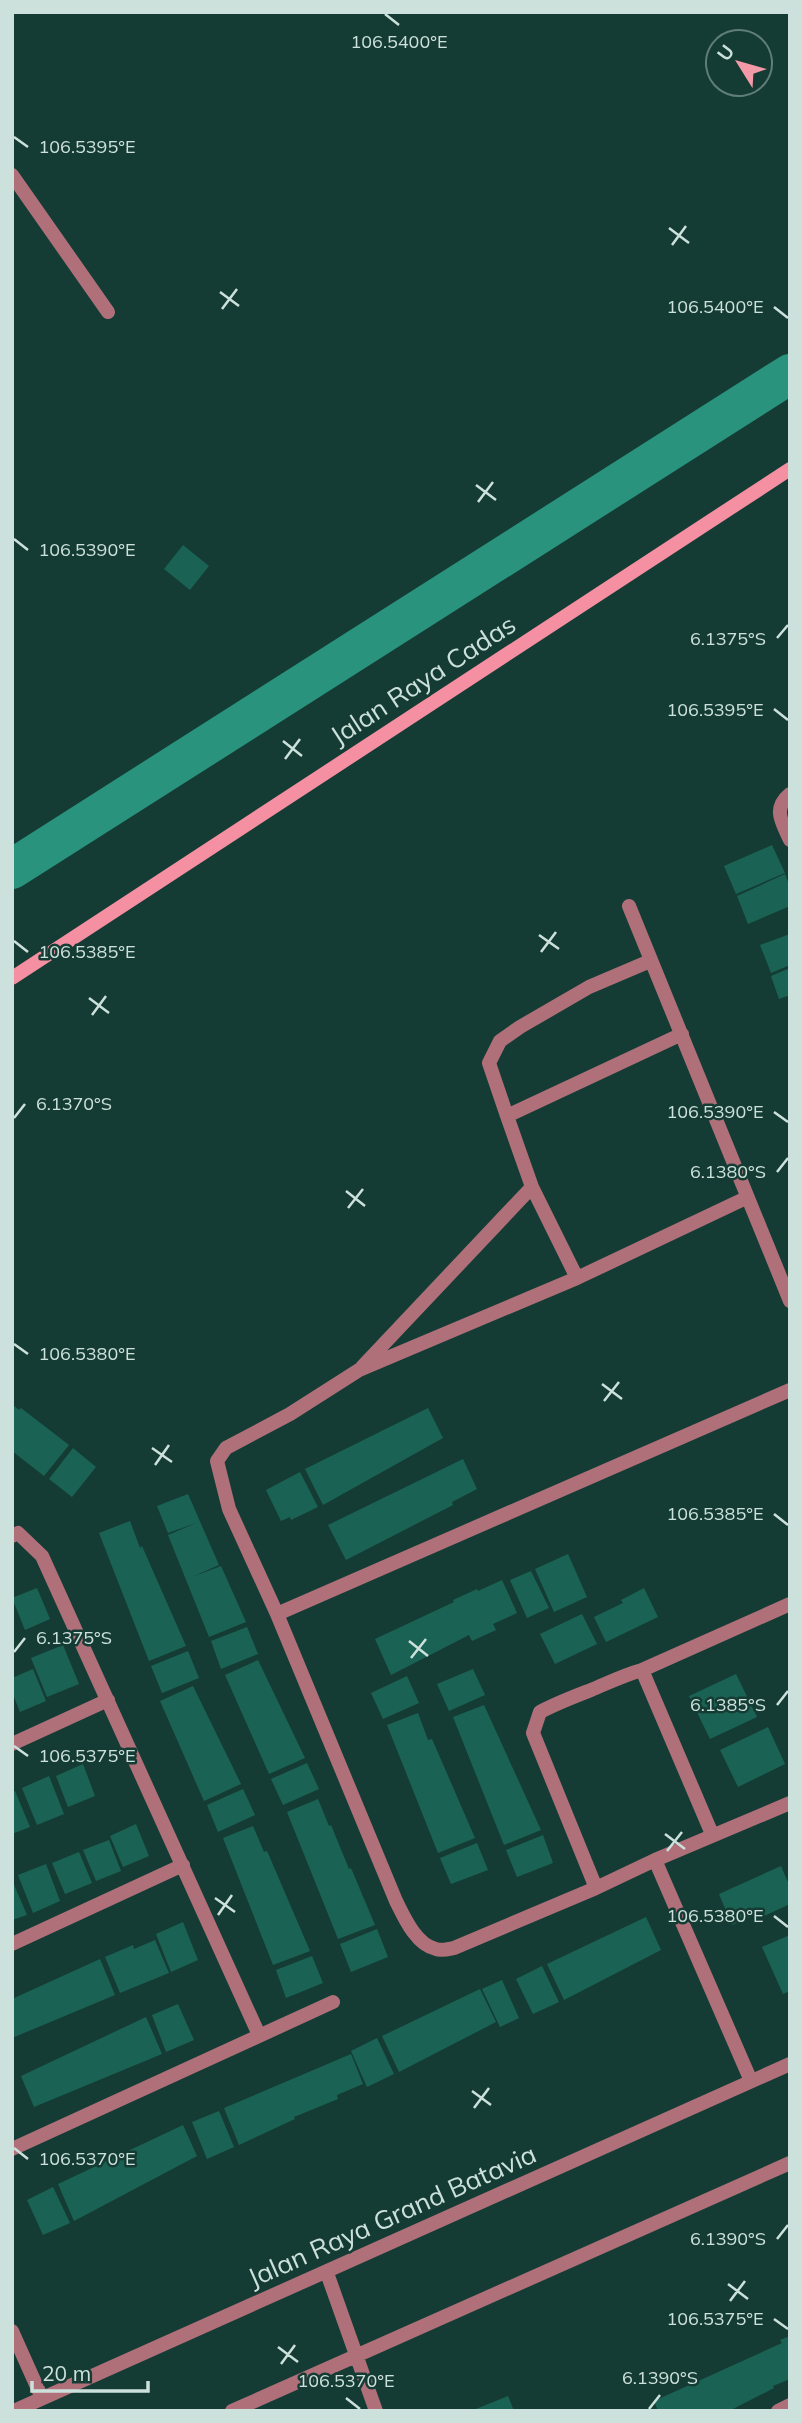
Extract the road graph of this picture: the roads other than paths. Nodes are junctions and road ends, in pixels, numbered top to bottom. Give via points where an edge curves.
1 (12, 176) edge
2 (108, 312) dead end
3 (790, 469) edge
4 (790, 794) edge
5 (790, 839) edge
6 (629, 906) dead end
7 (650, 961) junction
8 (12, 978) edge
9 (682, 1034) junction
10 (507, 1116) junction
11 (532, 1187) junction
12 (746, 1198) junction
13 (577, 1278) junction
14 (790, 1301) edge
15 (359, 1370) junction
16 (790, 1390) edge
17 (14, 1532) edge
18 (790, 1604) edge
19 (277, 1614) junction
20 (642, 1670) junction
21 (108, 1700) junction
22 (12, 1744) edge
23 (790, 1803) edge
24 (712, 1834) junction
25 (655, 1860) junction
26 (183, 1865) junction
27 (596, 1888) junction
28 (12, 1944) edge
29 (333, 2002) dead end
30 (258, 2035) junction
31 (790, 2064) edge
32 (751, 2081) junction
33 (12, 2149) edge
34 (790, 2163) edge
35 (327, 2273) junction
36 (12, 2331) edge
37 (355, 2355) junction
38 (41, 2398) junction
39 (790, 2405) edge
40 (14, 2411) edge
41 (232, 2411) edge
42 (376, 2411) edge
43 (778, 2411) edge

1 - 2 street
3 - 8 street, Jalan Raya Cadas
4 - 5 street via 778,810
6 - 7 street
7 - 9 street
7 - 10 street via 589,987 500,1041 489,1063
9 - 10 street
9 - 12 street
10 - 11 street
11 - 13 street
11 - 15 street
12 - 13 street
12 - 14 street
13 - 15 street
15 - 19 street via 226,1448 217,1461 229,1509
16 - 19 street
17 - 21 street via 42,1556
18 - 20 street
19 - 27 street via 396,1901 423,1942 436,1950 454,1948
20 - 24 street
20 - 27 street via 618,1676 540,1712 533,1732
21 - 22 street
21 - 26 street
23 - 24 street
24 - 25 street
25 - 27 street
25 - 32 street
26 - 28 street
26 - 30 street
29 - 30 street
30 - 33 street
31 - 32 street, Jalan Raya Grand Batavia
32 - 35 street, Jalan Raya Grand Batavia
34 - 37 street
35 - 37 street
35 - 38 street, Jalan Raya Grand Batavia
36 - 38 street
37 - 41 street
37 - 42 street
38 - 40 street, Jalan Raya Grand Batavia
39 - 43 street

